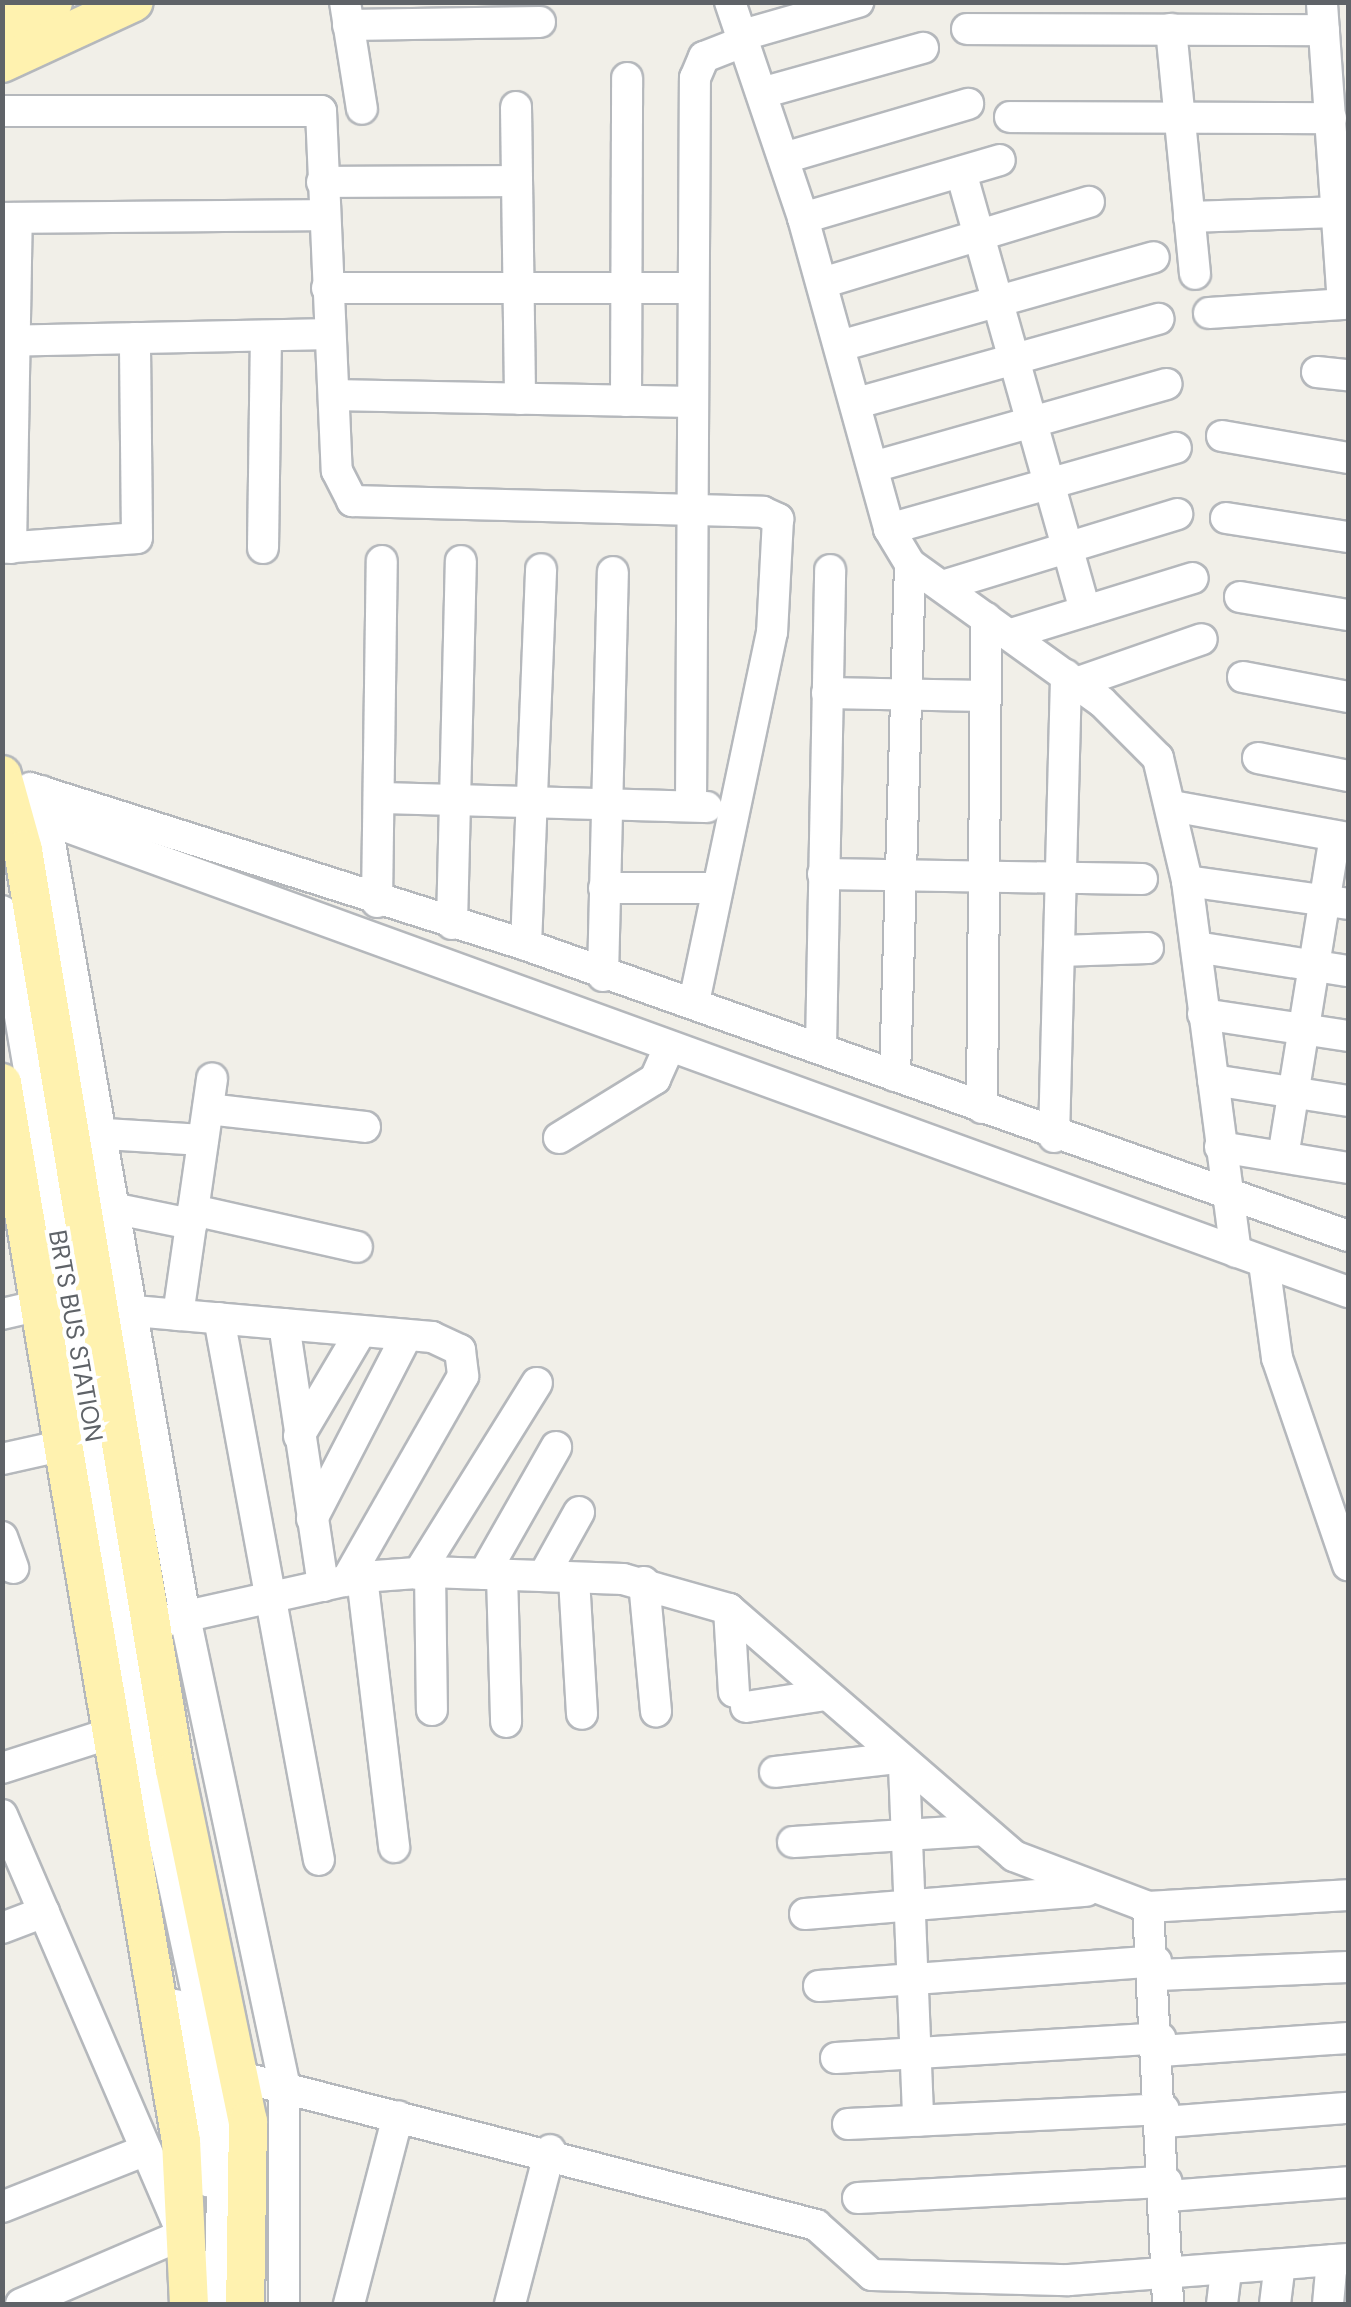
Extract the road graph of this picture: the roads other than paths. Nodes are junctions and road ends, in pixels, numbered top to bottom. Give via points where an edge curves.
1 (54, 2) edge
2 (134, 2) edge
3 (730, 2) edge
4 (858, 2) edge
5 (346, 14) edge
6 (1017, 15) edge
7 (1121, 16) edge
8 (1218, 16) edge
9 (540, 22) dead end
10 (2, 25) edge
11 (967, 29) dead end
12 (1171, 29) junction
13 (744, 38) junction
14 (1330, 38) edge
15 (923, 48) dead end
16 (2, 64) edge
17 (627, 78) dead end
18 (764, 92) junction
19 (968, 104) dead end
20 (516, 107) dead end
21 (2, 110) edge
22 (362, 110) dead end
23 (1010, 118) dead end
24 (1180, 118) junction
25 (1338, 126) edge
26 (784, 158) junction
27 (1000, 160) dead end
28 (960, 172) junction
29 (517, 181) junction
30 (322, 182) junction
31 (1089, 202) dead end
32 (1340, 204) edge
33 (322, 215) junction
34 (10, 218) edge
35 (804, 218) junction
36 (1190, 218) junction
37 (979, 236) junction
38 (1154, 257) dead end
39 (1345, 273) edge
40 (1195, 274) dead end
41 (822, 283) junction
42 (328, 288) junction
43 (518, 288) junction
44 (626, 288) junction
45 (691, 288) junction
46 (997, 301) junction
47 (1208, 313) dead end
48 (1158, 319) dead end
49 (329, 334) junction
50 (266, 336) junction
51 (135, 338) junction
52 (8, 341) edge
53 (840, 346) junction
54 (1014, 359) junction
55 (1317, 372) dead end
56 (1348, 376) edge
57 (1167, 384) dead end
58 (334, 395) junction
59 (520, 399) junction
60 (626, 401) junction
61 (691, 402) junction
62 (857, 403) junction
63 (1032, 422) junction
64 (1222, 436) dead end
65 (1176, 448) dead end
66 (1348, 458) edge
67 (873, 467) junction
68 (1049, 484) junction
69 (691, 514) junction
70 (1177, 514) dead end
71 (1226, 518) dead end
72 (889, 530) junction
73 (1348, 537) edge
74 (7, 548) edge
75 (263, 548) dead end
76 (1067, 548) junction
77 (382, 561) dead end
78 (461, 561) dead end
79 (910, 564) junction
80 (542, 568) dead end
81 (830, 570) dead end
82 (613, 572) dead end
83 (1193, 578) dead end
84 (942, 586) junction
85 (1240, 597) dead end
86 (1085, 611) junction
87 (1348, 615) edge
88 (999, 626) junction
89 (1202, 639) dead end
90 (1243, 678) dead end
91 (1071, 679) junction
92 (827, 693) junction
93 (908, 695) junction
94 (986, 696) junction
95 (1348, 697) edge
96 (1258, 758) dead end
97 (1348, 776) edge
98 (11, 793) edge
99 (380, 798) junction
100 (458, 800) junction
101 (535, 802) junction
102 (606, 804) junction
103 (690, 806) junction
104 (1172, 806) junction
105 (730, 808) junction
106 (52, 822) junction
107 (1342, 837) edge
108 (823, 874) junction
109 (906, 875) junction
110 (983, 876) junction
111 (1062, 877) junction
112 (1142, 878) dead end
113 (1187, 880) junction
114 (604, 888) junction
115 (714, 888) junction
116 (377, 902) junction
117 (1337, 902) edge
118 (2, 911) edge
119 (452, 924) junction
120 (526, 945) junction
121 (1196, 947) junction
122 (1148, 948) dead end
123 (1060, 951) junction
124 (1314, 966) junction
125 (1348, 972) edge
126 (603, 976) junction
127 (694, 1003) junction
128 (1203, 1014) junction
129 (1304, 1029) junction
130 (1348, 1036) edge
131 (669, 1047) junction
132 (821, 1048) junction
133 (894, 1076) junction
134 (212, 1078) dead end
135 (1213, 1080) junction
136 (2, 1083) edge
137 (1294, 1092) junction
138 (1348, 1101) edge
139 (982, 1108) junction
140 (208, 1109) junction
141 (365, 1127) dead end
142 (105, 1134) junction
143 (1054, 1137) junction
144 (559, 1138) dead end
145 (203, 1140) junction
146 (1220, 1147) junction
147 (9, 1153) edge
148 (1284, 1158) junction
149 (1348, 1168) edge
150 (1218, 1189) junction
151 (117, 1209) junction
152 (192, 1217) junction
153 (16, 1236) edge
154 (1348, 1236) edge
155 (358, 1247) dead end
156 (1224, 1248) junction
157 (1264, 1263) junction
158 (1348, 1292) edge
159 (41, 1305) junction
160 (134, 1311) junction
161 (2, 1314) edge
162 (178, 1315) junction
163 (219, 1318) junction
164 (284, 1324) junction
165 (361, 1331) junction
166 (407, 1335) junction
167 (537, 1383) dead end
168 (299, 1436) junction
169 (65, 1445) junction
170 (556, 1447) dead end
171 (2, 1459) edge
172 (579, 1512) dead end
173 (312, 1519) junction
174 (2, 1537) edge
175 (1348, 1565) edge
176 (13, 1568) dead end
177 (424, 1573) junction
178 (493, 1575) junction
179 (544, 1575) junction
180 (574, 1579) junction
181 (344, 1581) junction
182 (644, 1582) junction
183 (270, 1598) junction
184 (729, 1609) junction
185 (170, 1620) junction
186 (824, 1695) junction
187 (432, 1710) dead end
188 (656, 1711) dead end
189 (582, 1714) dead end
190 (506, 1722) dead end
191 (114, 1732) junction
192 (901, 1762) junction
193 (2, 1768) edge
194 (775, 1772) dead end
195 (3, 1816) edge
196 (982, 1830) junction
197 (907, 1834) junction
198 (793, 1842) dead end
199 (394, 1847) dead end
200 (319, 1860) dead end
201 (1108, 1889) junction
202 (1348, 1895) edge
203 (1148, 1907) junction
204 (910, 1908) junction
205 (44, 1912) junction
206 (804, 1914) dead end
207 (2, 1928) edge
208 (1348, 1967) edge
209 (1157, 1968) junction
210 (912, 1979) junction
211 (819, 1986) dead end
212 (1348, 2038) edge
213 (1161, 2045) junction
214 (916, 2050) junction
215 (836, 2058) dead end
216 (242, 2077) junction
217 (284, 2083) junction
218 (1348, 2108) edge
219 (398, 2116) junction
220 (1164, 2116) junction
221 (918, 2121) junction
222 (848, 2124) dead end
223 (146, 2150) junction
224 (550, 2150) junction
225 (1348, 2182) edge
226 (1167, 2189) junction
227 (858, 2198) dead end
228 (2, 2207) edge
229 (199, 2256) junction
230 (1340, 2260) edge
231 (1280, 2264) junction
232 (1226, 2269) junction
233 (1172, 2274) junction
234 (1012, 2291) edge
235 (1121, 2291) edge
236 (1067, 2292) edge
237 (21, 2304) edge
238 (189, 2304) edge
239 (219, 2304) edge
240 (245, 2304) edge
241 (284, 2304) edge
242 (349, 2304) edge
243 (510, 2304) edge
244 (1168, 2304) edge
245 (1222, 2304) edge
246 (1275, 2304) edge
247 (1328, 2304) edge

1 - 10 main road
2 - 16 main road
3 - 13 street
4 - 13 street
5 - 9 street
5 - 22 street
6 - 7 street
6 - 11 street
7 - 12 street
8 - 12 street
8 - 14 street
12 - 24 street
13 - 18 street
13 - 45 street via 696,69
14 - 25 street
15 - 18 street
17 - 44 street
18 - 26 street
19 - 26 street
20 - 29 street
21 - 30 street via 316,108
23 - 24 street
24 - 25 street
24 - 36 street
25 - 32 street
26 - 35 street
27 - 28 street
28 - 35 street
28 - 37 street
29 - 30 street
29 - 43 street
30 - 33 street
31 - 37 street
32 - 36 street
32 - 39 street
33 - 34 street
33 - 42 street
34 - 52 street
35 - 41 street
36 - 40 street
37 - 41 street
37 - 46 street
38 - 46 street
39 - 47 street via 1337,309
41 - 53 street
42 - 43 street
42 - 49 street
43 - 44 street
43 - 59 street
44 - 45 street
44 - 60 street
45 - 61 street
46 - 53 street
46 - 54 street
48 - 54 street
49 - 50 street
49 - 58 street
50 - 51 street
50 - 75 street
51 - 52 street
51 - 74 street via 137,538 125,546
52 - 74 street
53 - 62 street
54 - 62 street
54 - 63 street
55 - 56 street
57 - 63 street
58 - 59 street
58 - 69 street via 337,471 361,505
59 - 60 street
60 - 61 street
61 - 69 street
62 - 67 street
63 - 67 street
63 - 68 street
64 - 66 street
65 - 68 street
67 - 72 street
68 - 72 street
68 - 76 street
69 - 103 street
69 - 105 street via 764,512 779,524 772,632
70 - 76 street
71 - 73 street
72 - 79 street
76 - 84 street
76 - 86 street
77 - 99 street
78 - 100 street
79 - 84 street
79 - 93 street
80 - 101 street
81 - 92 street
82 - 102 street
83 - 86 street
84 - 88 street
85 - 87 street
86 - 88 street
88 - 91 street
88 - 94 street
89 - 91 street
90 - 95 street
91 - 104 street via 1154,750
91 - 111 street
92 - 93 street
92 - 108 street
93 - 94 street
93 - 109 street
94 - 110 street
96 - 97 street
98 - 106 street
98 - 116 street
98 - 185 main road
99 - 100 street
99 - 116 street
100 - 101 street
100 - 119 street
101 - 102 street
101 - 120 street
102 - 103 street
102 - 114 street
103 - 105 street
104 - 107 street
104 - 113 street
105 - 115 street
106 - 131 street
106 - 142 street
107 - 117 street
108 - 109 street
108 - 132 street
109 - 110 street
109 - 133 street
110 - 111 street
110 - 139 street
111 - 112 street
111 - 123 street
113 - 117 street
113 - 121 street
114 - 115 street
114 - 126 street
115 - 127 street
116 - 119 street
117 - 124 street
118 - 229 street, BRTS BUS STATION via 147,1760 150,1872
119 - 120 street
120 - 126 street
121 - 124 street
121 - 128 street
122 - 123 street
123 - 143 street
124 - 125 street
124 - 129 street
126 - 127 street
127 - 132 street
128 - 129 street
128 - 135 street
129 - 130 street
129 - 137 street
131 - 144 street via 655,1079
131 - 156 street
132 - 133 street
133 - 139 street
134 - 140 street
135 - 137 street
135 - 146 street
136 - 147 main road
137 - 138 street
137 - 148 street
139 - 143 street
140 - 141 street
140 - 145 street
142 - 145 street
142 - 151 street
143 - 150 street
145 - 152 street
146 - 148 street
146 - 150 street
147 - 153 main road
148 - 149 street
150 - 154 street
150 - 156 street
151 - 152 street
151 - 160 street
152 - 155 street
152 - 162 street
153 - 159 main road
156 - 157 street
157 - 158 street
157 - 175 street via 1278,1358
159 - 161 street
159 - 169 main road
160 - 162 street
160 - 185 street
162 - 163 street
163 - 164 street
163 - 183 street
164 - 165 street
164 - 168 street
165 - 166 street
165 - 168 street
166 - 173 street
166 - 181 street via 460,1350 463,1376
167 - 177 street
168 - 173 street
169 - 171 street
169 - 191 main road
170 - 178 street
172 - 179 street
173 - 181 street
174 - 176 street
177 - 178 street
177 - 181 street
177 - 187 street
178 - 179 street
178 - 190 street
179 - 180 street
180 - 182 street
180 - 189 street
181 - 183 street
181 - 199 street
182 - 184 street
182 - 188 street
183 - 185 street
183 - 200 street
184 - 186 street
184 - 186 street via 740,1700
185 - 216 main road via 176,1770
185 - 217 street
186 - 192 street
191 - 193 street
191 - 229 main road
192 - 194 street
192 - 196 street
192 - 197 street
195 - 205 street
196 - 197 street
196 - 201 street via 1024,1863
197 - 198 street
197 - 204 street
201 - 203 street
201 - 204 street
202 - 203 street
203 - 209 street
204 - 206 street
204 - 210 street
205 - 207 street
205 - 223 street
208 - 209 street
209 - 210 street
209 - 213 street
210 - 211 street
210 - 214 street
212 - 213 street
213 - 214 street
213 - 220 street
214 - 215 street
214 - 221 street
216 - 217 street
216 - 240 main road
217 - 219 street
217 - 241 street
218 - 220 street
219 - 224 street
219 - 242 street
220 - 221 street
220 - 226 street
221 - 222 street
223 - 228 street
223 - 229 street
224 - 234 street via 825,2228 866,2274
224 - 243 street
225 - 226 street
226 - 227 street
226 - 233 street
229 - 237 street
229 - 238 main road
229 - 239 street
230 - 231 street
230 - 247 street
231 - 232 street
231 - 246 street
232 - 233 street
232 - 245 street
233 - 235 street
233 - 244 street
234 - 236 street
235 - 236 street

